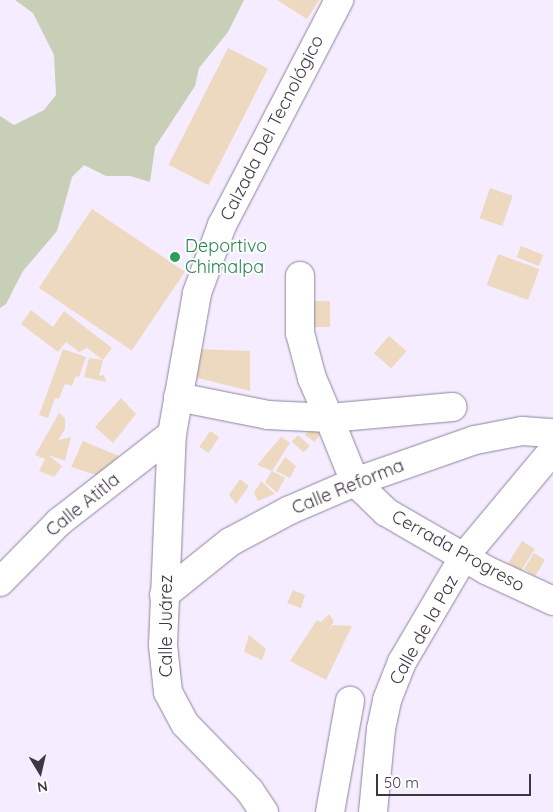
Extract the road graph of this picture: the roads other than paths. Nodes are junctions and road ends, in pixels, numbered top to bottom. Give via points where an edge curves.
1 (339, 0) edge
2 (300, 276) dead end
3 (178, 397) junction
4 (453, 407) dead end
5 (329, 418) junction
6 (553, 433) edge
7 (172, 434) junction
8 (553, 450) edge
9 (355, 482) junction
10 (463, 558) junction
11 (0, 582) edge
12 (164, 595) junction
13 (553, 601) edge
14 (350, 701) dead end
15 (264, 812) edge
16 (330, 812) edge
17 (373, 812) edge

1 - 3 street, Calzada Del Tecnológico via 222,225 197,293
2 - 5 street, Cerrada Progreso via 300,333 312,378
3 - 5 street via 268,415
3 - 7 street, Calzada Del Tecnológico
4 - 5 street
5 - 9 street, Cerrada Progreso
6 - 9 street, Calle Reforma via 522,431 475,440
7 - 11 street, Calle Atitla via 59,522
7 - 12 street, Calle Juárez
8 - 10 street, Calle de la Paz
9 - 10 street, Cerrada Progreso via 386,512
9 - 12 street, Calle Reforma via 235,539 210,554
10 - 13 street, Cerrada Progreso
10 - 17 street, Calle de la Paz via 394,679 381,729
12 - 15 street, Calle Juárez via 163,672 172,706 250,791
14 - 16 street

